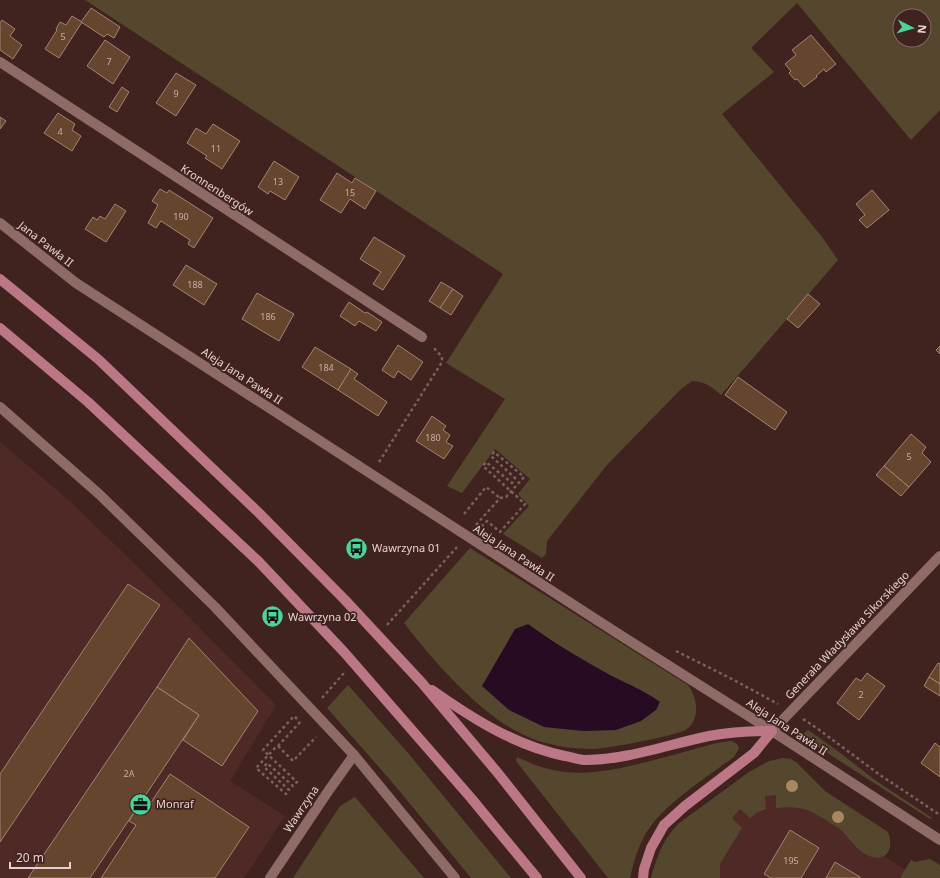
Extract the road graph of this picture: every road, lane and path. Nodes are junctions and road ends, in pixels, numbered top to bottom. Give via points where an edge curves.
1 (0, 62) edge
2 (0, 223) edge
3 (0, 278) edge
4 (76, 284) joint
5 (0, 328) edge
6 (422, 337) joint
7 (0, 407) edge
8 (372, 475) junction
9 (464, 514) dead end
10 (482, 526) dead end
11 (940, 556) edge
12 (422, 682) junction
13 (314, 712) junction
14 (800, 717) dead end
15 (772, 731) junction
16 (318, 735) dead end
17 (354, 755) junction
18 (940, 815) edge
19 (940, 840) edge
20 (270, 878) edge
21 (455, 878) edge
22 (536, 878) edge
23 (581, 878) edge
24 (643, 878) edge

1 - 6 street, Kronnenbergów
2 - 4 street, Jana Pawła II
3 - 12 main road via 98,359 259,513
4 - 8 street, Aleja Jana Pawła II
5 - 22 main road via 88,402 263,566 344,652 471,798
6 - 8 path via 440,354 442,362
7 - 13 street via 99,494 215,607
8 - 15 street, Aleja Jana Pawła II
9 - 10 path via 486,487 500,498 506,497 524,477 494,452 491,456 515,478 512,483 486,462 483,466 525,504 500,532 487,521
11 - 15 street, Generała Władysława Sikorskiego
12 - 15 main road via 497,732 545,752 585,760 613,758 742,731
12 - 23 main road
13 - 16 path via 303,724 294,716 263,750 297,782 294,786 268,763 264,768 289,790 286,794 256,768 275,748 278,746 293,761
13 - 17 street
14 - 18 path
15 - 19 street, Aleja Jana Pawła II
15 - 24 main road via 754,754 664,825 652,848
17 - 20 street, Wawrzyna
17 - 21 street

